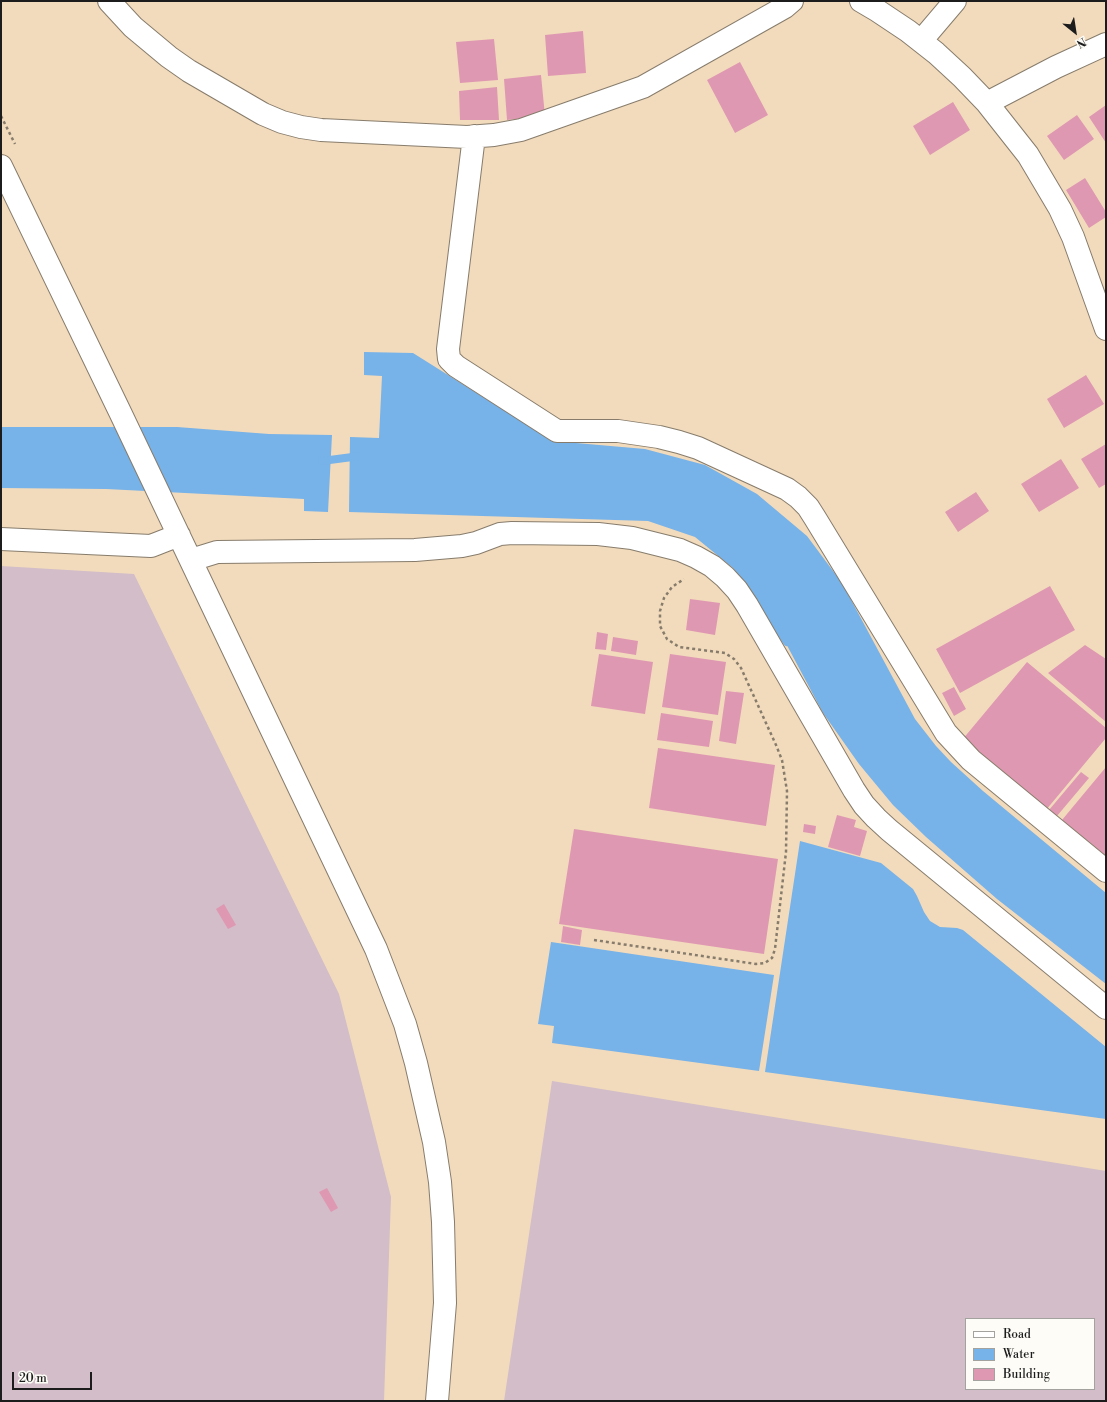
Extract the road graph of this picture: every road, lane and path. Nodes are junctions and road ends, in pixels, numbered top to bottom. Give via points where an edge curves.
1 (109, 1) edge
2 (792, 1) edge
3 (955, 1) edge
4 (868, 3) edge
5 (921, 41) junction
6 (1106, 44) edge
7 (987, 103) junction
8 (474, 136) junction
9 (1, 166) edge
10 (1106, 330) edge
11 (176, 527) junction
12 (1, 539) edge
13 (191, 560) junction
14 (690, 579) dead end
15 (1106, 871) edge
16 (594, 940) dead end
17 (1106, 1008) edge
18 (437, 1401) edge

1 - 8 street via 133,27 189,71 263,114 282,122 321,130
2 - 8 street via 643,87 521,130
3 - 5 street
4 - 5 street
5 - 7 street
6 - 7 street
7 - 10 street via 1028,155 1060,209 1073,237
8 - 15 street via 448,349 449,359 557,431 618,431 678,442 698,448 798,497 808,506 946,733 971,760
9 - 11 street
11 - 12 street via 151,546
11 - 13 street
13 - 17 street via 217,552 415,550 476,544 500,534 512,533 598,534 632,538 680,550 696,557 712,566 737,590 864,805 895,835
13 - 18 street via 376,949 394,992 413,1050 434,1142 443,1222 445,1302
14 - 16 path via 672,587 664,598 660,611 660,626 667,639 679,647 724,654 734,659 741,668 776,745 785,775 786,852 775,949 772,958 765,963 756,964

